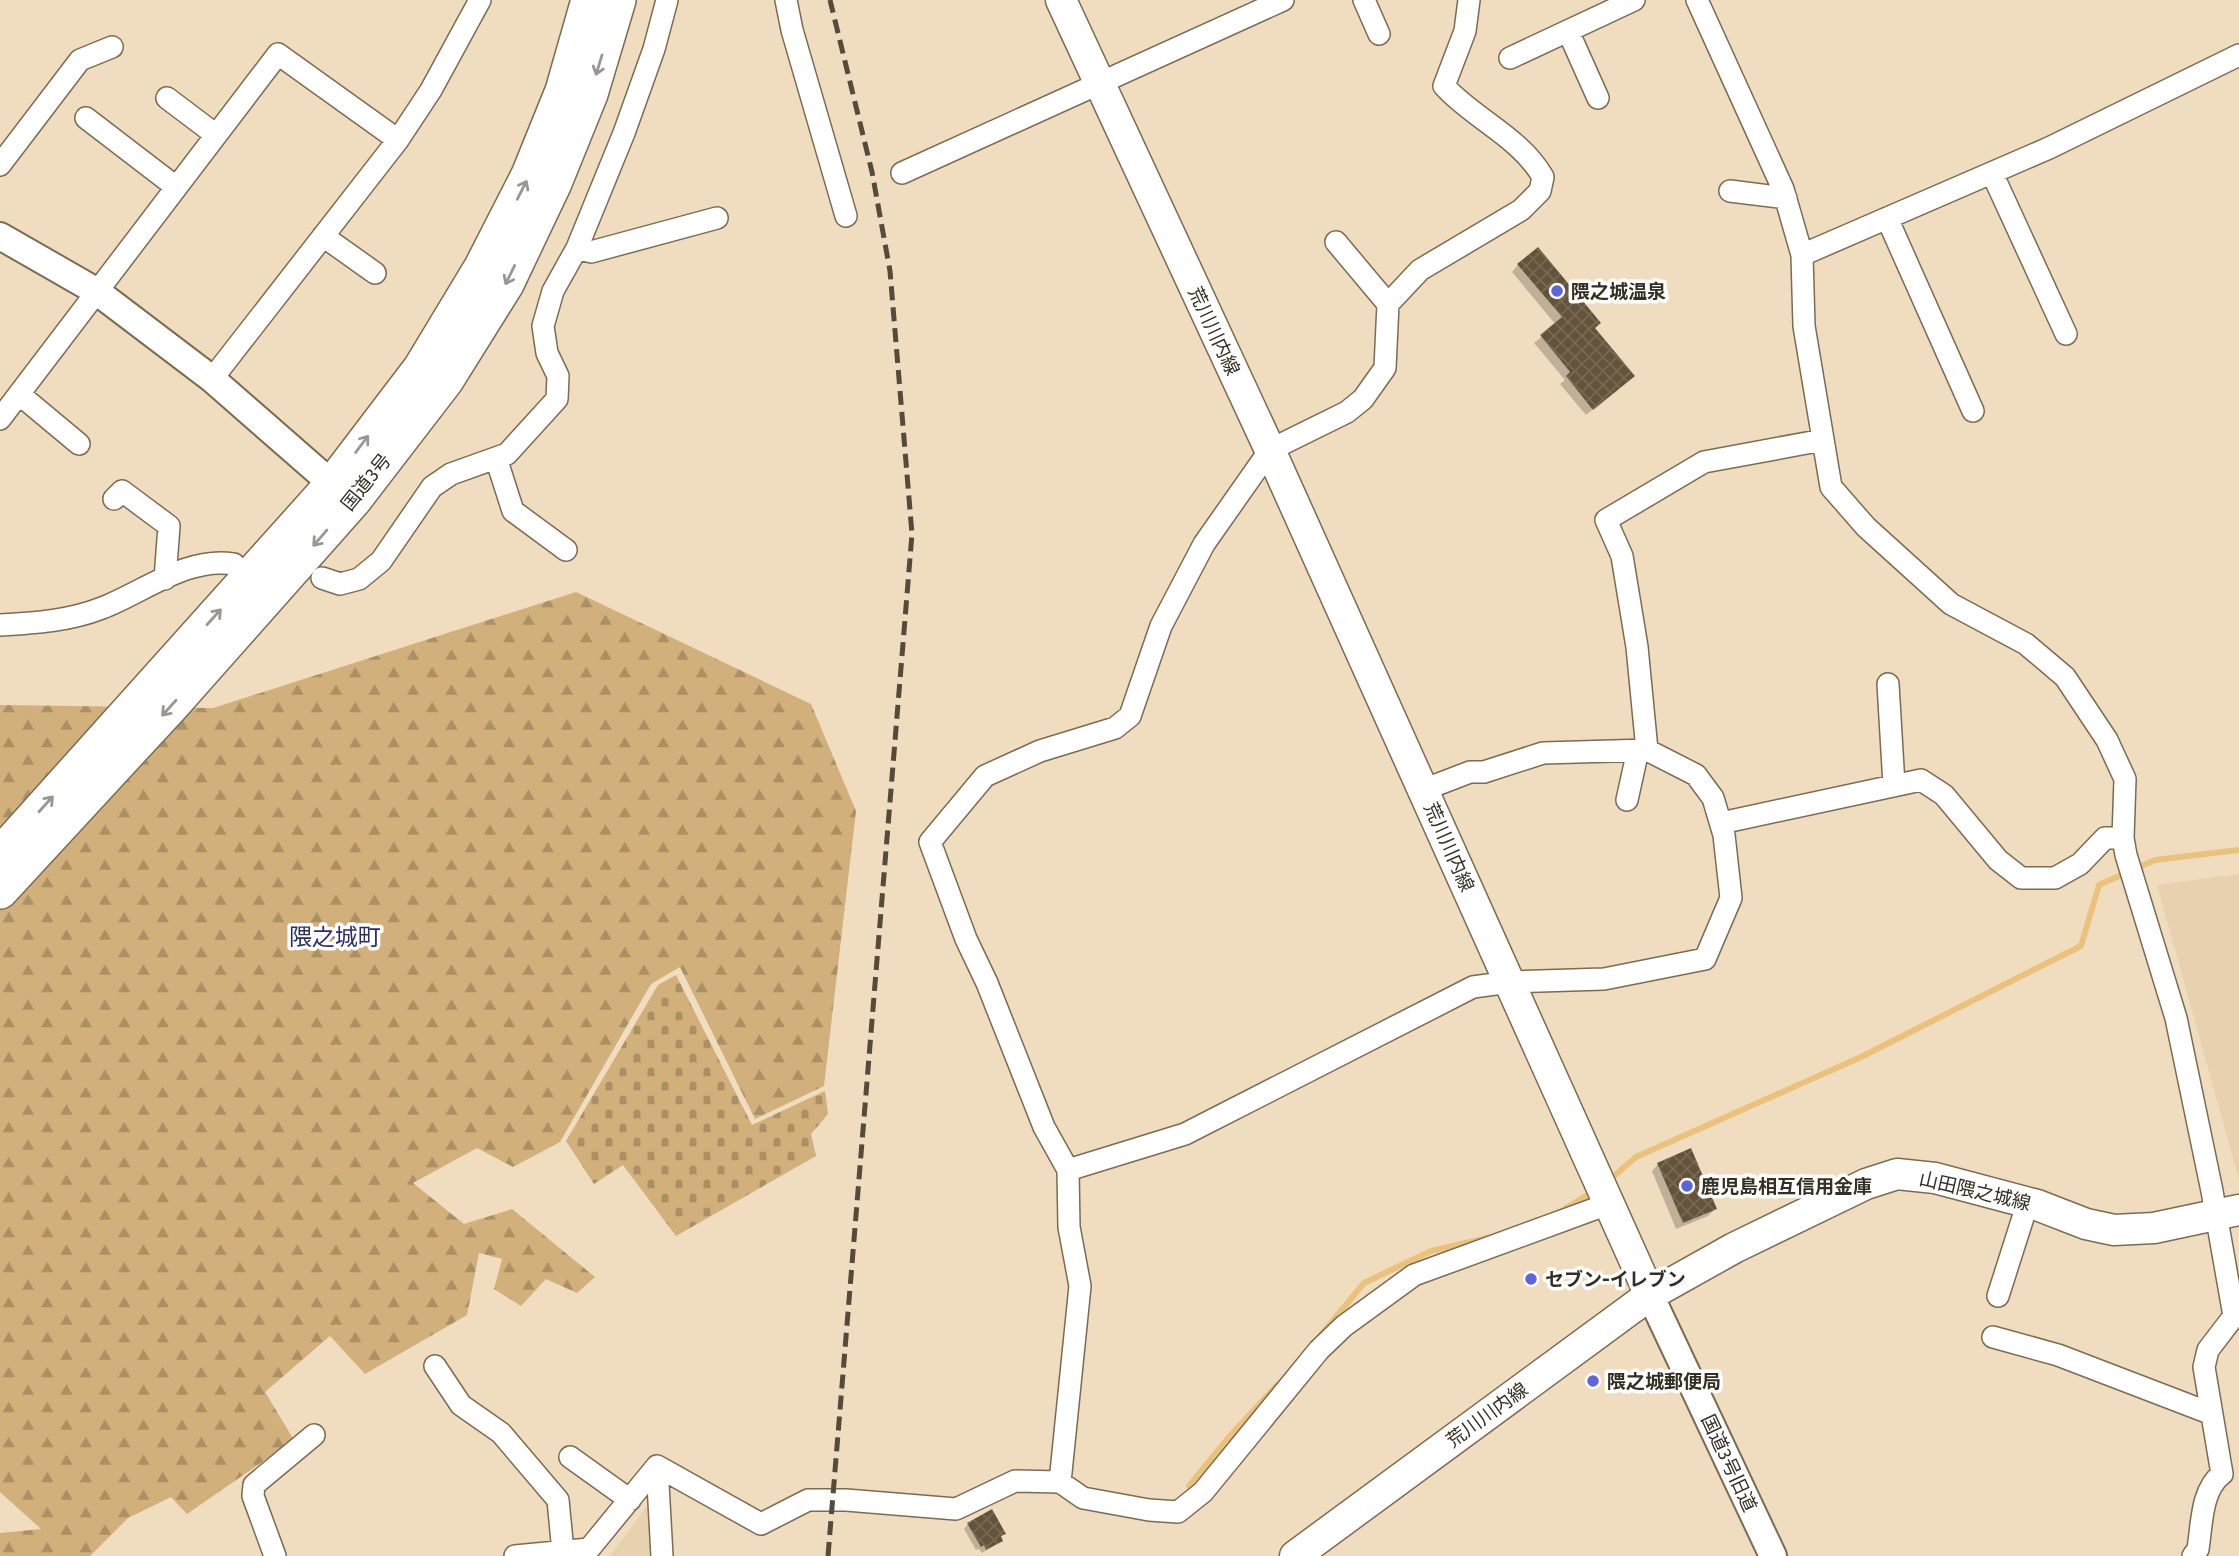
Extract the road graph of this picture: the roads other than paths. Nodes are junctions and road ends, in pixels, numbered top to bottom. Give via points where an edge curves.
1 (480, 0) edge
2 (589, 0) edge
3 (618, 0) edge
4 (667, 0) edge
5 (786, 0) edge
6 (1060, 0) edge
7 (1283, 0) edge
8 (1364, 0) edge
9 (1469, 0) edge
10 (1634, 0) edge
11 (1697, 0) edge
12 (1568, 31) junction
13 (1379, 34) dead end
14 (112, 47) dead end
15 (2239, 55) edge
16 (1510, 58) dead end
17 (1099, 85) junction
18 (167, 98) dead end
19 (1598, 99) dead end
20 (86, 118) dead end
21 (216, 135) junction
22 (398, 140) junction
23 (0, 165) edge
24 (902, 173) dead end
25 (1992, 173) junction
26 (176, 187) junction
27 (1730, 191) dead end
28 (1786, 198) junction
29 (846, 216) dead end
30 (717, 218) dead end
31 (1887, 218) junction
32 (0, 236) edge
33 (323, 236) junction
34 (1336, 242) dead end
35 (577, 248) junction
36 (1802, 255) junction
37 (375, 272) dead end
38 (96, 291) junction
39 (1388, 303) junction
40 (2066, 334) dead end
41 (212, 379) junction
42 (19, 394) junction
43 (1973, 411) dead end
44 (0, 419) edge
45 (1823, 440) junction
46 (79, 444) dead end
47 (1270, 450) junction
48 (496, 458) junction
49 (342, 493) junction
50 (114, 499) dead end
51 (566, 550) dead end
52 (234, 564) dead end
53 (322, 578) dead end
54 (165, 579) junction
55 (0, 625) edge
56 (1888, 684) dead end
57 (1643, 750) junction
58 (1895, 785) junction
59 (1423, 790) junction
60 (1627, 800) dead end
61 (1721, 822) junction
62 (0, 855) edge
63 (2128, 857) junction
64 (0, 891) edge
65 (1510, 982) junction
66 (1068, 1170) junction
67 (1604, 1193) junction
68 (2028, 1202) junction
69 (2228, 1213) edge
70 (1650, 1295) junction
71 (1998, 1296) dead end
72 (1993, 1337) dead end
73 (435, 1366) dead end
74 (2212, 1414) junction
75 (314, 1436) dead end
76 (570, 1457) dead end
77 (657, 1466) junction
78 (2230, 1474) edge
79 (1060, 1482) junction
80 (630, 1500) junction
81 (563, 1552) junction
82 (275, 1556) edge
83 (515, 1556) edge
84 (662, 1556) edge
85 (1295, 1556) edge
86 (1773, 1556) edge
87 (2193, 1556) edge

1 - 22 street
49 -> 2 highway, 国道3号 via 482,267 529,175 563,91
3 -> 49 highway, 国道3号 via 590,94 506,284 446,380
4 - 35 street via 624,133
5 - 29 street
6 - 17 main road, 荒川川内線
7 - 17 street
8 - 13 street
9 - 39 street via 1465,31 1444,86 1535,163 1543,177 1540,191 1521,210 1420,270
10 - 12 street
11 - 28 street
12 - 16 street
12 - 19 street
14 - 23 street via 80,60
15 - 25 street
17 - 24 street
17 - 47 main road, 荒川川内線
18 - 21 street
20 - 26 street
21 - 22 street via 278,54
21 - 26 street
22 - 33 street
25 - 31 street
25 - 40 street
26 - 38 street
27 - 28 street
28 - 36 street
30 - 35 street via 591,252
31 - 36 street
31 - 43 street
32 - 38 street
33 - 37 street
33 - 41 street
34 - 39 street
35 - 48 street via 553,291 544,326 547,353 558,376 557,399 507,454
36 - 45 street via 1804,326
38 - 41 street
38 - 42 street
39 - 47 street via 1385,368 1363,399 1347,412
41 - 49 street
42 - 44 street
42 - 46 street
45 - 57 street via 1703,462 1605,520 1622,556 1637,647
45 - 63 street via 1830,487 1866,527 1951,604 2026,644 2066,677 2107,740 2125,779
47 - 59 main road, 荒川川内線
47 - 66 street via 1185,579 1161,626 1130,716 1115,728 1040,751 985,776 930,842 1044,1127
48 - 51 street via 513,511
48 - 53 street via 451,474 432,487 381,561 359,579 340,584
62 -> 49 highway, 国道3号
49 -> 64 highway, 国道3号 via 172,705
50 - 54 street via 122,491 169,526
52 - 54 street via 197,565
54 - 55 street via 101,609 59,621
56 - 58 street
57 - 59 street via 1543,753
57 - 60 street
57 - 61 street via 1696,775 1713,798
58 - 61 street
58 - 63 street via 1921,780 1944,795 1998,860 2021,878 2054,878 2080,864 2105,838
59 - 65 main road, 荒川川内線
61 - 65 street via 1731,898 1705,959 1604,979
63 - 69 street
65 - 66 street via 1473,987 1185,1134
65 - 67 main road, 荒川川内線
66 - 79 street via 1069,1227 1080,1286
67 - 70 main road, 荒川川内線
67 - 79 street via 1414,1275 1344,1326 1319,1350 1203,1492 1178,1512 1083,1498
68 - 69 main road, 山田隈之城線 via 2114,1230 2154,1228
68 - 70 main road, 山田隈之城線 via 1935,1178 1897,1174 1800,1215
68 - 71 street
69 - 74 street via 2234,1316 2208,1350 2204,1367
70 - 85 main road, 荒川川内線
70 - 86 street, 国道3号旧道
72 - 74 street via 2058,1354
73 - 81 street via 461,1405 501,1433 558,1500
74 - 78 street
75 - 82 street via 254,1485 253,1496
76 - 80 street
77 - 79 street via 761,1524 808,1500 956,1509 1014,1481
77 - 80 street
77 - 84 street
78 - 87 street via 2213,1480
80 - 81 street via 589,1549
81 - 83 street

